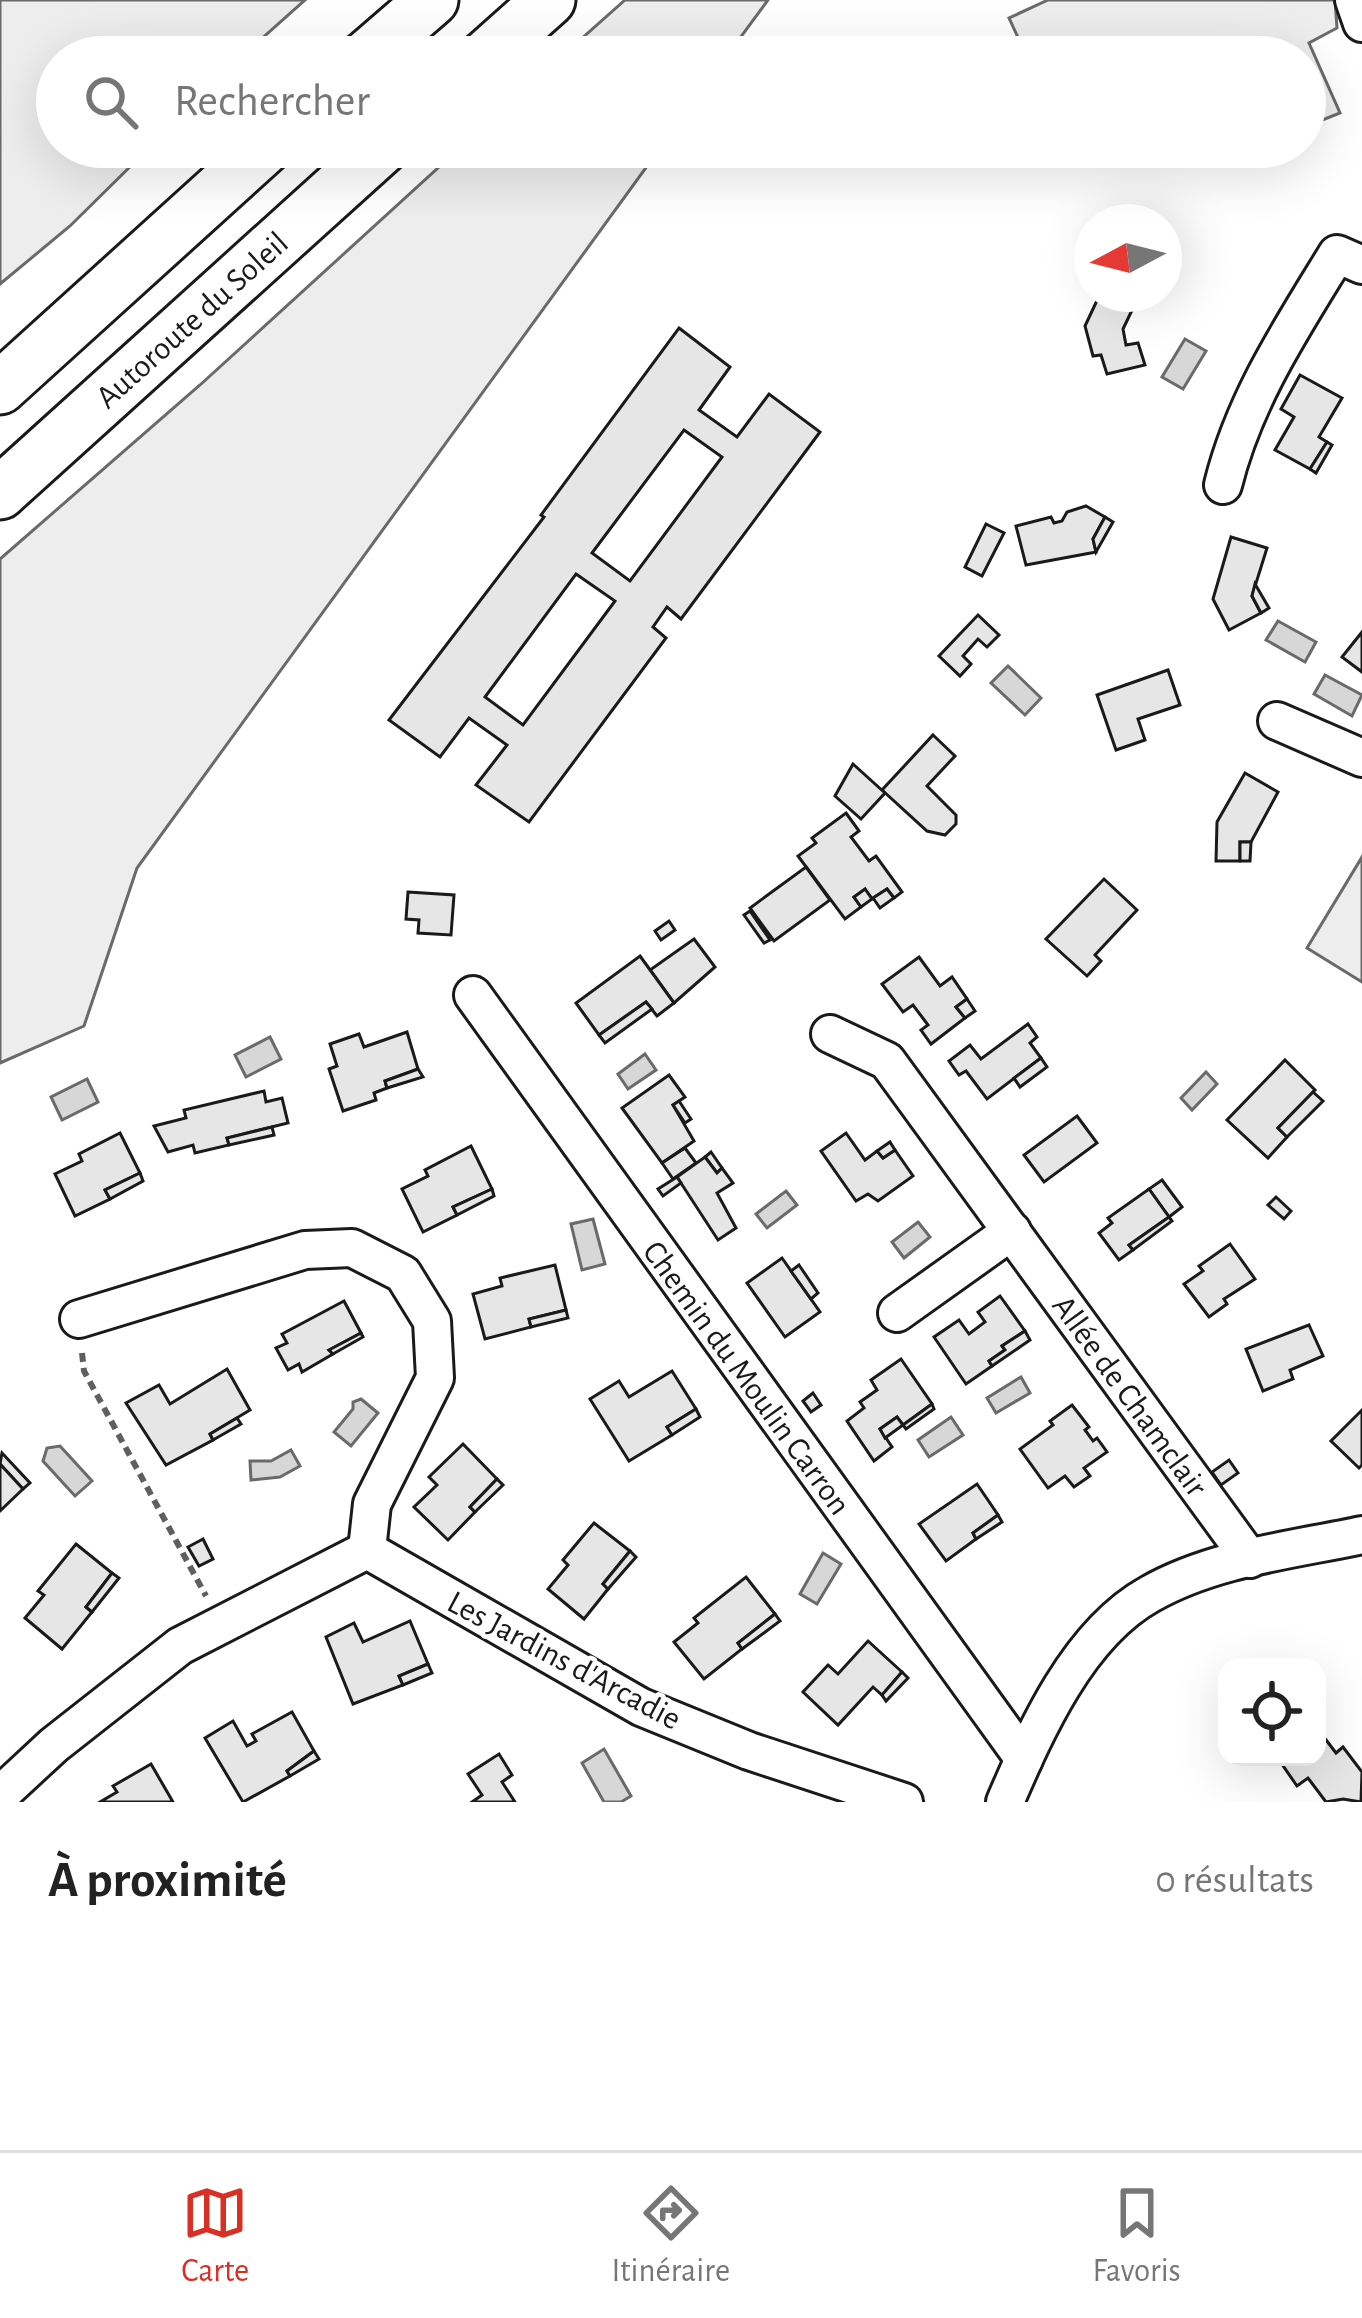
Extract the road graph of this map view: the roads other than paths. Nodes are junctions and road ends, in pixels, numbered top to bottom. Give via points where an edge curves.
1 (432, 0) edge
2 (549, 0) edge
3 (1354, 0) edge
4 (1362, 23) edge
5 (390, 36) edge
6 (509, 36) edge
7 (243, 168) edge
8 (360, 168) edge
9 (1362, 265) edge
10 (0, 388) edge
11 (1223, 485) dead end
12 (0, 493) edge
13 (1277, 721) dead end
14 (1362, 758) edge
15 (472, 995) dead end
16 (830, 1034) dead end
17 (1012, 1231) junction
18 (897, 1312) dead end
19 (79, 1319) road end
20 (1362, 1535) edge
21 (367, 1550) junction
22 (1250, 1559) junction
23 (1024, 1759) junction
24 (0, 1795) edge
25 (904, 1802) edge
26 (1005, 1802) edge

1 - 5 highway
2 - 6 highway
3 - 4 street
7 - 10 highway
8 - 12 highway, Autoroute du Soleil
9 - 11 street via 1337,254 1270,362 1234,439
13 - 14 street
15 - 23 street, Chemin du Moulin Carron
16 - 17 street, Allée de Chamclair via 887,1061
17 - 18 street
17 - 22 street, Allée de Chamclair
19 - 21 street via 305,1250 352,1248 403,1274 432,1321 435,1378 372,1504
20 - 22 street
21 - 24 street via 180,1646
21 - 25 street, Les Jardins d'Arcadie via 641,1707
22 - 23 street via 1189,1576 1120,1616 1063,1688
23 - 26 street

